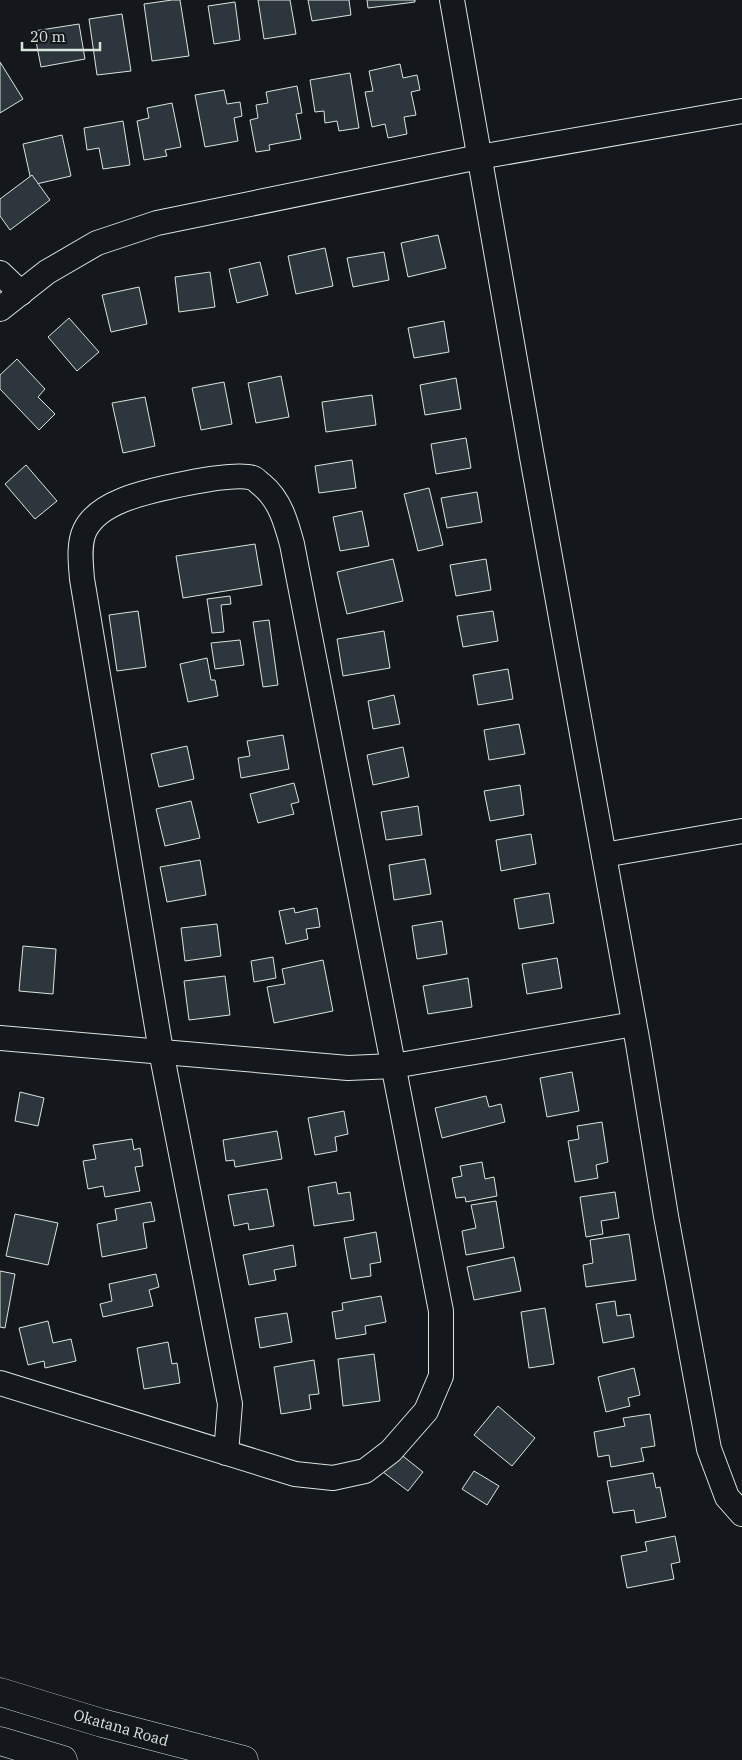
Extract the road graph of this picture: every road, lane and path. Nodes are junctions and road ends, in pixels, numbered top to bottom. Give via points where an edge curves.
1 (452, 0) edge
2 (742, 111) edge
3 (479, 157) junction
4 (0, 273) edge
5 (21, 293) junction
6 (0, 309) edge
7 (742, 831) edge
8 (604, 855) junction
9 (634, 1024) junction
10 (0, 1038) edge
11 (161, 1051) junction
12 (394, 1066) junction
13 (0, 1383) edge
14 (226, 1453) junction
15 (742, 1514) edge
16 (0, 1692) edge
17 (0, 1741) edge
18 (63, 1760) edge
19 (244, 1760) edge

1 - 3 street
2 - 3 street
3 - 5 street via 157,223 97,243 47,272
3 - 8 street
4 - 5 street
5 - 6 street
7 - 8 street
8 - 9 street
9 - 12 street
9 - 15 street via 709,1449 727,1497
10 - 11 street
11 - 12 street via 348,1068
11 - 12 street via 80,555 84,531 98,514 122,500 230,476 254,478 271,493 284,514
11 - 14 street via 230,1404
12 - 14 street via 441,1311 441,1376 426,1411 391,1451 365,1471 333,1478 295,1474
13 - 14 street
16 - 19 main road, Okatana Road
17 - 18 main road

